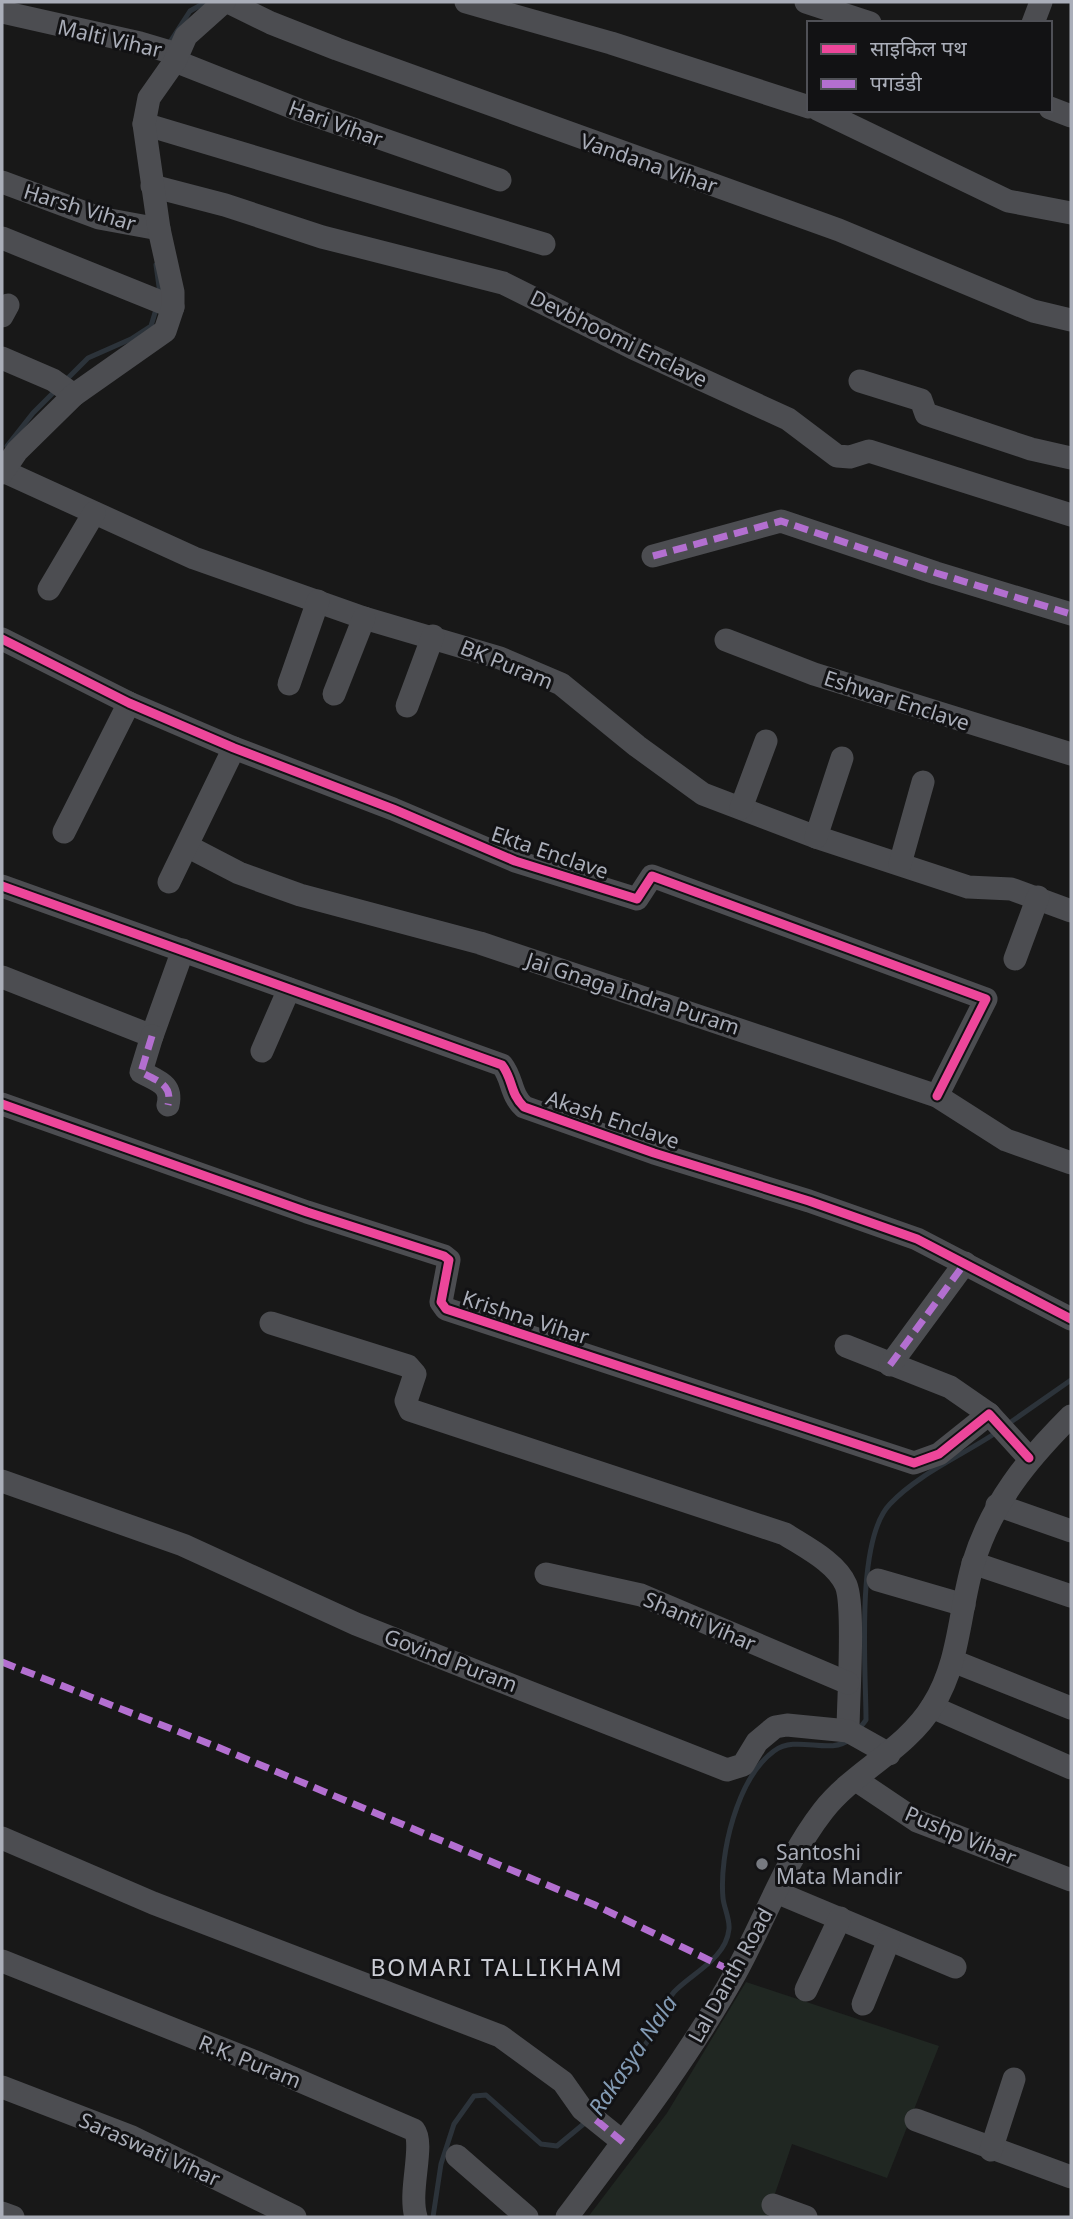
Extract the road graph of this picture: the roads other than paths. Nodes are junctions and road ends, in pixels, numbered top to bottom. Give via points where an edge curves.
1 (226, 2) edge
2 (466, 2) edge
3 (806, 2) edge
4 (1041, 2) edge
5 (2, 12) edge
6 (864, 21) edge
7 (1034, 21) edge
8 (176, 57) junction
9 (807, 106) edge
10 (1052, 109) edge
11 (823, 112) edge
12 (1071, 116) edge
13 (144, 124) junction
14 (500, 180) dead end
15 (2, 182) edge
16 (152, 186) junction
17 (1071, 213) edge
18 (150, 228) junction
19 (2, 238) edge
20 (544, 244) dead end
21 (163, 304) junction
22 (1071, 320) edge
23 (2, 358) edge
24 (860, 382) dead end
25 (65, 388) junction
26 (10, 447) edge
27 (1071, 458) edge
28 (2, 472) edge
29 (94, 513) junction
30 (1071, 515) edge
31 (653, 556) dead end
32 (49, 589) dead end
33 (318, 601) junction
34 (1071, 614) edge
35 (364, 618) junction
36 (433, 636) junction
37 (2, 639) edge
38 (726, 640) dead end
39 (289, 684) dead end
40 (334, 694) dead end
41 (129, 703) junction
42 (407, 706) dead end
43 (766, 741) dead end
44 (234, 748) junction
45 (1071, 754) edge
46 (842, 758) dead end
47 (923, 782) dead end
48 (741, 808) junction
49 (64, 832) dead end
50 (816, 837) junction
51 (187, 846) junction
52 (900, 864) junction
53 (169, 882) dead end
54 (2, 886) edge
55 (1038, 897) junction
56 (1069, 904) edge
57 (183, 950) junction
58 (1015, 959) dead end
59 (2, 977) edge
60 (289, 989) junction
61 (152, 1036) junction
62 (262, 1051) dead end
63 (937, 1096) junction
64 (2, 1104) edge
65 (167, 1105) dead end
66 (1071, 1163) edge
67 (965, 1263) junction
68 (1071, 1319) edge
69 (271, 1323) dead end
70 (846, 1346) dead end
71 (890, 1365) junction
72 (1071, 1416) edge
73 (996, 1422) junction
74 (1029, 1458) junction
75 (2, 1481) edge
76 (997, 1505) junction
77 (1071, 1531) edge
78 (974, 1563) junction
79 (546, 1574) dead end
80 (878, 1580) dead end
81 (1071, 1596) edge
82 (964, 1605) junction
83 (953, 1661) junction
84 (848, 1683) junction
85 (932, 1707) junction
86 (1071, 1708) edge
87 (857, 1735) junction
88 (888, 1754) junction
89 (1071, 1768) edge
90 (856, 1780) junction
91 (2, 1838) edge
92 (1071, 1880) edge
93 (776, 1892) junction
94 (840, 1918) junction
95 (889, 1940) junction
96 (2, 1961) edge
97 (956, 1967) dead end
98 (806, 1990) dead end
99 (863, 2004) dead end
100 (1014, 2078) dead end
101 (2, 2087) edge
102 (916, 2120) dead end
103 (623, 2142) junction
104 (992, 2150) junction
105 (457, 2157) dead end
106 (1071, 2177) edge
107 (773, 2205) dead end
108 (2, 2213) edge
109 (13, 2217) edge
110 (296, 2217) edge
111 (416, 2217) edge
112 (527, 2217) edge
113 (567, 2217) edge
114 (806, 2217) edge

1 - 8 street via 186,36
1 - 22 street, Vandana Vihar via 337,49 839,230 1033,311
2 - 9 street
3 - 6 street
4 - 7 street
5 - 8 street, Malti Vihar via 140,43
8 - 13 street via 149,98
8 - 14 street, Hari Vihar via 299,110
10 - 12 street
11 - 17 street via 1008,201
13 - 16 street
13 - 20 street
15 - 18 street, Harsh Vihar via 99,218
16 - 18 street
16 - 30 street, Devbhoomi Enclave via 322,237 503,283 788,419 837,456 869,452
18 - 21 street via 173,292
19 - 21 street
21 - 25 street via 164,331
23 - 25 street
24 - 27 street via 921,400 926,414
25 - 26 street
26 - 28 street
28 - 29 street, BK Puram
29 - 32 street
29 - 33 street, BK Puram via 194,558
31 - 34 street via 781,521
33 - 35 street, BK Puram
33 - 39 street
35 - 36 street, BK Puram
35 - 40 street
36 - 42 street
36 - 48 street, BK Puram via 561,684 704,794
37 - 41 street, Ekta Enclave
38 - 45 street, Eshwar Enclave via 814,674
41 - 44 street, Ekta Enclave
41 - 49 street
43 - 48 street
44 - 51 street
44 - 63 street, Ekta Enclave via 537,869 636,899 652,876 986,999
46 - 50 street
47 - 52 street
48 - 50 street, BK Puram
50 - 52 street, BK Puram
51 - 53 street
51 - 63 street, Jai Gnaga Indra Puram via 239,873 300,895 480,943
52 - 55 street, BK Puram via 968,887 1011,889
54 - 57 street, Akash Enclave
55 - 56 street, BK Puram
55 - 58 street
57 - 60 street, Akash Enclave
57 - 61 street
59 - 61 street
60 - 62 street
60 - 67 street, Akash Enclave via 502,1065 515,1098 524,1107 917,1239
61 - 65 street via 141,1072 168,1087
63 - 66 street, Jai Gnaga Indra Puram via 1006,1140
64 - 73 street, Krishna Vihar via 444,1256 449,1260 441,1302 446,1310 892,1458 915,1463
67 - 68 street, Akash Enclave
67 - 71 street
69 - 84 street via 408,1366 415,1374 406,1401 410,1410 785,1534 817,1554 846,1586
70 - 71 street
71 - 73 street via 950,1387
72 - 74 street, Lal Danth Road
73 - 74 street
74 - 76 street, Lal Danth Road
75 - 87 street, Govind Puram via 183,1545 356,1624 727,1770 743,1765 757,1742 775,1727
76 - 77 street
76 - 78 street, Lal Danth Road
78 - 81 street
78 - 82 street, Lal Danth Road
79 - 84 street, Shanti Vihar via 641,1595
80 - 82 street
82 - 83 street, Lal Danth Road
83 - 85 street, Lal Danth Road
83 - 86 street
84 - 87 street
85 - 88 street, Lal Danth Road
85 - 89 street
87 - 88 street, Govind Puram
88 - 90 street, Lal Danth Road
90 - 92 street, Pushp Vihar via 917,1821
90 - 93 street, Lal Danth Road via 825,1809 799,1846
91 - 103 street via 153,1903 487,2030 564,2082 589,2115
93 - 94 street
93 - 103 street, Lal Danth Road via 736,1973 685,2056
94 - 95 street
94 - 98 street
95 - 97 street
95 - 99 street
96 - 111 street, R.K. Puram via 414,2130 420,2140 412,2197
100 - 104 street
101 - 110 street, Saraswati Vihar via 132,2137
102 - 104 street
103 - 113 street, Lal Danth Road
104 - 106 street
105 - 112 street
107 - 114 street
108 - 109 street

